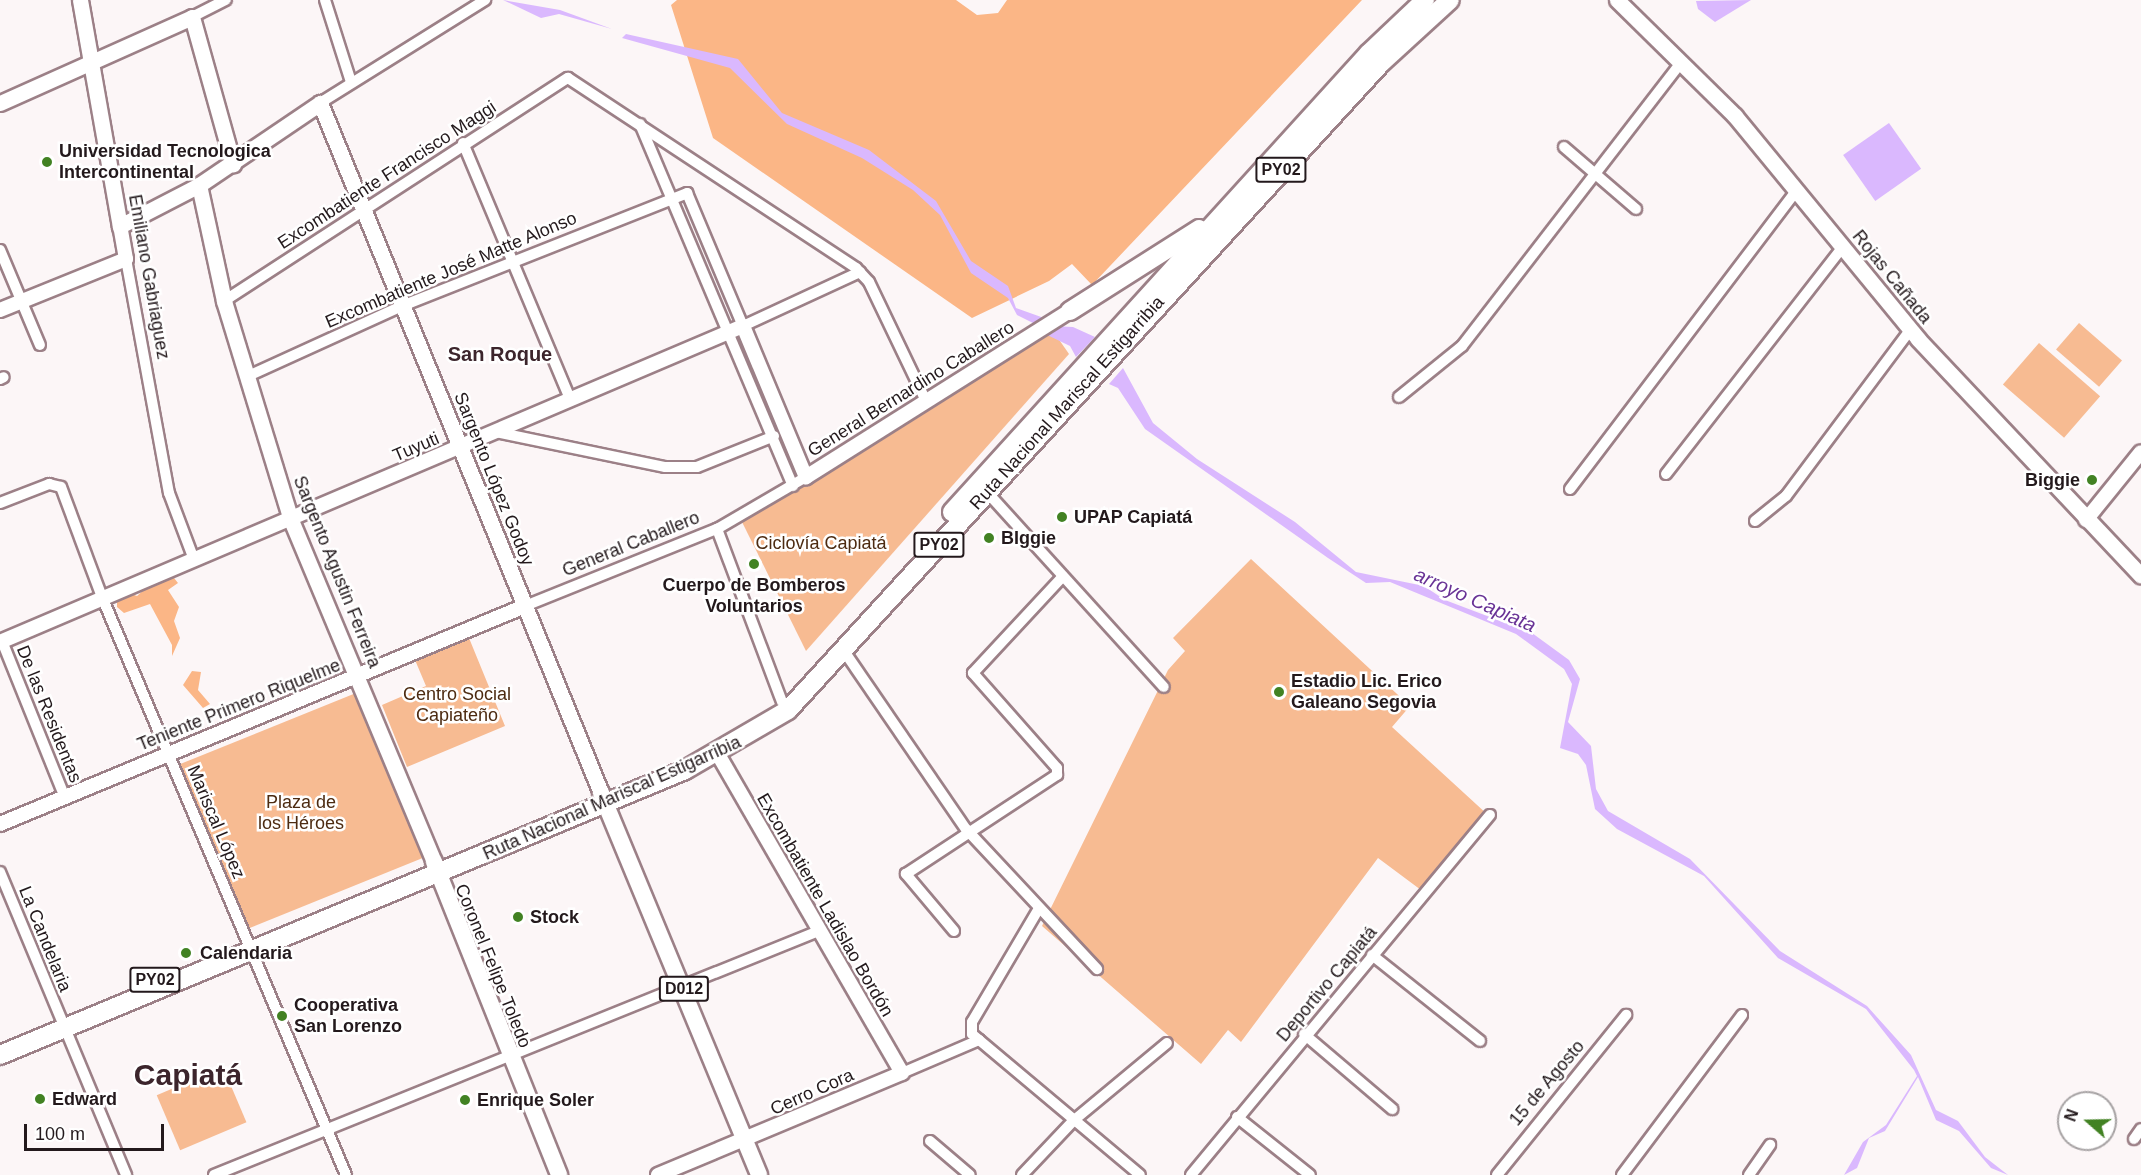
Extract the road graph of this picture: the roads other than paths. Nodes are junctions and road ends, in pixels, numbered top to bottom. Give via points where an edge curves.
1 (80, 0) edge
2 (226, 0) edge
3 (326, 0) edge
4 (485, 0) edge
5 (1425, 0) edge
6 (1450, 0) edge
7 (1617, 0) edge
8 (192, 17) junction
9 (1681, 63) junction
10 (88, 65) junction
11 (351, 82) junction
12 (0, 103) edge
13 (320, 103) junction
14 (640, 122) junction
15 (463, 143) junction
16 (1564, 147) dead end
17 (233, 164) junction
18 (1594, 176) junction
19 (199, 185) junction
20 (1797, 190) junction
21 (671, 199) junction
22 (1636, 208) dead end
23 (363, 210) junction
24 (1224, 211) junction
25 (120, 226) junction
26 (1843, 247) junction
27 (0, 250) edge
28 (126, 259) junction
29 (514, 260) junction
30 (860, 272) junction
31 (22, 300) junction
32 (224, 301) junction
33 (402, 306) junction
34 (0, 310) edge
35 (1070, 311) joint
36 (743, 326) junction
37 (1910, 330) junction
38 (729, 332) junction
39 (1113, 341) junction
40 (40, 345) dead end
41 (1084, 373) junction
42 (246, 377) junction
43 (1399, 397) dead end
44 (570, 399) junction
45 (926, 401) junction
46 (496, 432) junction
47 (774, 436) junction
48 (460, 448) junction
49 (2141, 452) edge
50 (1666, 474) dead end
51 (806, 477) junction
52 (793, 486) junction
53 (1570, 489) dead end
54 (987, 492) junction
55 (0, 503) edge
56 (291, 520) junction
57 (2086, 520) junction
58 (1755, 521) dead end
59 (717, 529) junction
60 (193, 557) junction
61 (1064, 576) junction
62 (2141, 576) edge
63 (102, 597) junction
64 (525, 606) junction
65 (1, 642) edge
66 (844, 651) junction
67 (357, 677) junction
68 (1164, 687) dead end
69 (782, 702) junction
70 (168, 753) junction
71 (718, 754) junction
72 (65, 798) junction
73 (603, 798) junction
74 (1490, 815) dead end
75 (0, 824) edge
76 (966, 829) junction
77 (436, 868) junction
78 (0, 872) edge
79 (1038, 910) junction
80 (954, 931) dead end
81 (816, 932) junction
82 (251, 946) junction
83 (1372, 955) junction
84 (1097, 969) dead end
85 (682, 986) junction
86 (1626, 1015) dead end
87 (1743, 1016) dead end
88 (62, 1024) junction
89 (1304, 1034) junction
90 (979, 1040) junction
91 (1480, 1041) dead end
92 (1167, 1043) dead end
93 (0, 1044) edge
94 (0, 1055) edge
95 (512, 1055) junction
96 (902, 1072) junction
97 (1392, 1109) dead end
98 (1237, 1117) junction
99 (1073, 1121) junction
100 (2141, 1129) edge
101 (328, 1131) junction
102 (2134, 1139) dead end
103 (745, 1141) junction
104 (930, 1141) dead end
105 (1770, 1145) dead end
106 (126, 1175) edge
107 (214, 1175) edge
108 (346, 1175) edge
109 (559, 1175) edge
110 (566, 1175) edge
111 (658, 1175) edge
112 (759, 1175) edge
113 (970, 1175) edge
114 (1022, 1175) edge
115 (1140, 1175) edge
116 (1191, 1175) edge
117 (1310, 1175) edge
118 (1497, 1175) edge
119 (1622, 1175) edge
120 (1749, 1175) edge

1 - 10 main road, Emiliano Gabriaguez
2 - 8 street
3 - 11 street
4 - 11 street
5 - 24 highway, Ruta Nacional Mariscal Estigarribia / PY02
6 - 39 highway, Ruta Nacional Mariscal Estigarribia / PY02 via 1381,63
7 - 9 main road, Rojas Cañada
8 - 10 main road
8 - 17 main road
9 - 18 street
9 - 20 main road, Rojas Cañada via 1735,116
10 - 12 main road
10 - 25 main road, Emiliano Gabriaguez
11 - 13 street
13 - 17 main road
13 - 23 main road, Sargento López Godoy / D012
14 - 15 street, Excombatiente Francisco Maggi via 568,78
14 - 21 street
14 - 30 street
15 - 23 street, Excombatiente Francisco Maggi
15 - 29 street
16 - 18 street
17 - 19 main road
18 - 22 street
18 - 43 street via 1462,346
19 - 25 main road
19 - 32 main road, Sargento Agustin Ferreira
20 - 26 main road, Rojas Cañada
20 - 53 street
21 - 29 street, Excombatiente José Matte Alonso
21 - 36 street via 687,193
21 - 38 street
23 - 32 street, Excombatiente Francisco Maggi
23 - 33 main road, Sargento López Godoy / D012
24 - 35 highway
24 - 39 highway, Ruta Nacional Mariscal Estigarribia / PY02
25 - 28 street, Emiliano Gabriaguez
26 - 37 main road, Rojas Cañada
26 - 50 street
27 - 31 street
28 - 31 street
28 - 60 street, Emiliano Gabriaguez via 169,493
29 - 33 street, Excombatiente José Matte Alonso
29 - 44 street
30 - 36 street
30 - 45 street
31 - 34 street
31 - 40 street
32 - 42 main road, Sargento Agustin Ferreira
33 - 42 street, Excombatiente José Matte Alonso
33 - 48 main road, Sargento López Godoy / D012
35 - 45 street, General Bernardino Caballero
36 - 38 street, Tuyuti
36 - 51 street
37 - 57 main road, Rojas Cañada
37 - 58 street via 1786,496
38 - 44 street, Tuyuti
38 - 47 street
39 - 41 highway, Ruta Nacional Mariscal Estigarribia / PY02
41 - 54 highway, Ruta Nacional Mariscal Estigarribia / PY02
41 - 69 highway, Ruta Nacional Mariscal Estigarribia / PY02
42 - 56 main road, Sargento Agustin Ferreira
44 - 46 street, Tuyuti
45 - 51 street, General Bernardino Caballero
46 - 47 street via 665,467 697,467
46 - 48 street, Tuyuti
47 - 52 street
48 - 56 street, Tuyuti
48 - 64 main road, Sargento López Godoy / D012
49 - 57 street
51 - 52 street, General Caballero
52 - 59 street, General Caballero
54 - 61 street
54 - 66 highway, Ruta Nacional Mariscal Estigarribia / PY02
55 - 63 street, Mariscal López via 55,484 61,488
56 - 60 street, Tuyuti
56 - 67 main road, Sargento Agustin Ferreira
57 - 62 main road, Rojas Cañada
59 - 64 street, General Caballero
59 - 69 street
60 - 63 street, Tuyuti
61 - 68 street
61 - 76 street via 974,673 1057,768 1057,775
63 - 65 street, Tuyuti
63 - 70 street, Mariscal López
64 - 67 street, Teniente Primero Riquelme
64 - 73 main road, Sargento López Godoy / D012
65 - 72 street, De las Residentas
66 - 71 highway, Ruta Nacional Mariscal Estigarribia / PY02 via 788,710
66 - 76 street
67 - 70 street, Teniente Primero Riquelme
67 - 77 main road, Sargento Agustin Ferreira
69 - 73 highway, Ruta Nacional Mariscal Estigarribia / PY02 via 714,745
70 - 72 street, Teniente Primero Riquelme
70 - 82 street, Mariscal López
71 - 73 highway, Ruta Nacional Mariscal Estigarribia / PY02
71 - 81 street, Excombatiente Ladislao Bordón
72 - 75 street, Teniente Primero Riquelme
73 - 77 highway, Ruta Nacional Mariscal Estigarribia / PY02
73 - 85 main road, D012
74 - 83 street, Deportivo Capiatá
76 - 79 street
76 - 80 street via 906,873
77 - 82 highway, Ruta Nacional Mariscal Estigarribia / PY02
77 - 95 main road, Coronel Felipe Toledo
78 - 88 street, La Candelaria
79 - 84 street
79 - 90 street via 972,1022
81 - 85 street
81 - 96 street, Excombatiente Ladislao Bordón
82 - 88 highway, Ruta Nacional Mariscal Estigarribia / PY02
82 - 101 street, Mariscal López
83 - 89 street, Deportivo Capiatá
83 - 91 street
85 - 95 street
85 - 103 main road, D012
86 - 118 street, 15 de Agosto
87 - 119 street
88 - 93 highway, Ruta Nacional Mariscal Estigarribia / PY02
88 - 94 highway, Ruta Nacional Mariscal Estigarribia / PY02
88 - 106 street, La Candelaria
89 - 97 street
89 - 98 street, Deportivo Capiatá
90 - 96 street, Cerro Cora
90 - 99 street
92 - 99 street
95 - 101 street
95 - 109 main road, Coronel Felipe Toledo
95 - 110 main road, Coronel Felipe Toledo
96 - 103 street, Cerro Cora
98 - 116 street, Deportivo Capiatá
98 - 117 street
99 - 114 street
99 - 115 street
100 - 102 street
101 - 107 street
101 - 108 street, Mariscal López
103 - 111 street, Cerro Cora
103 - 112 main road, D012
104 - 113 street
105 - 120 street

